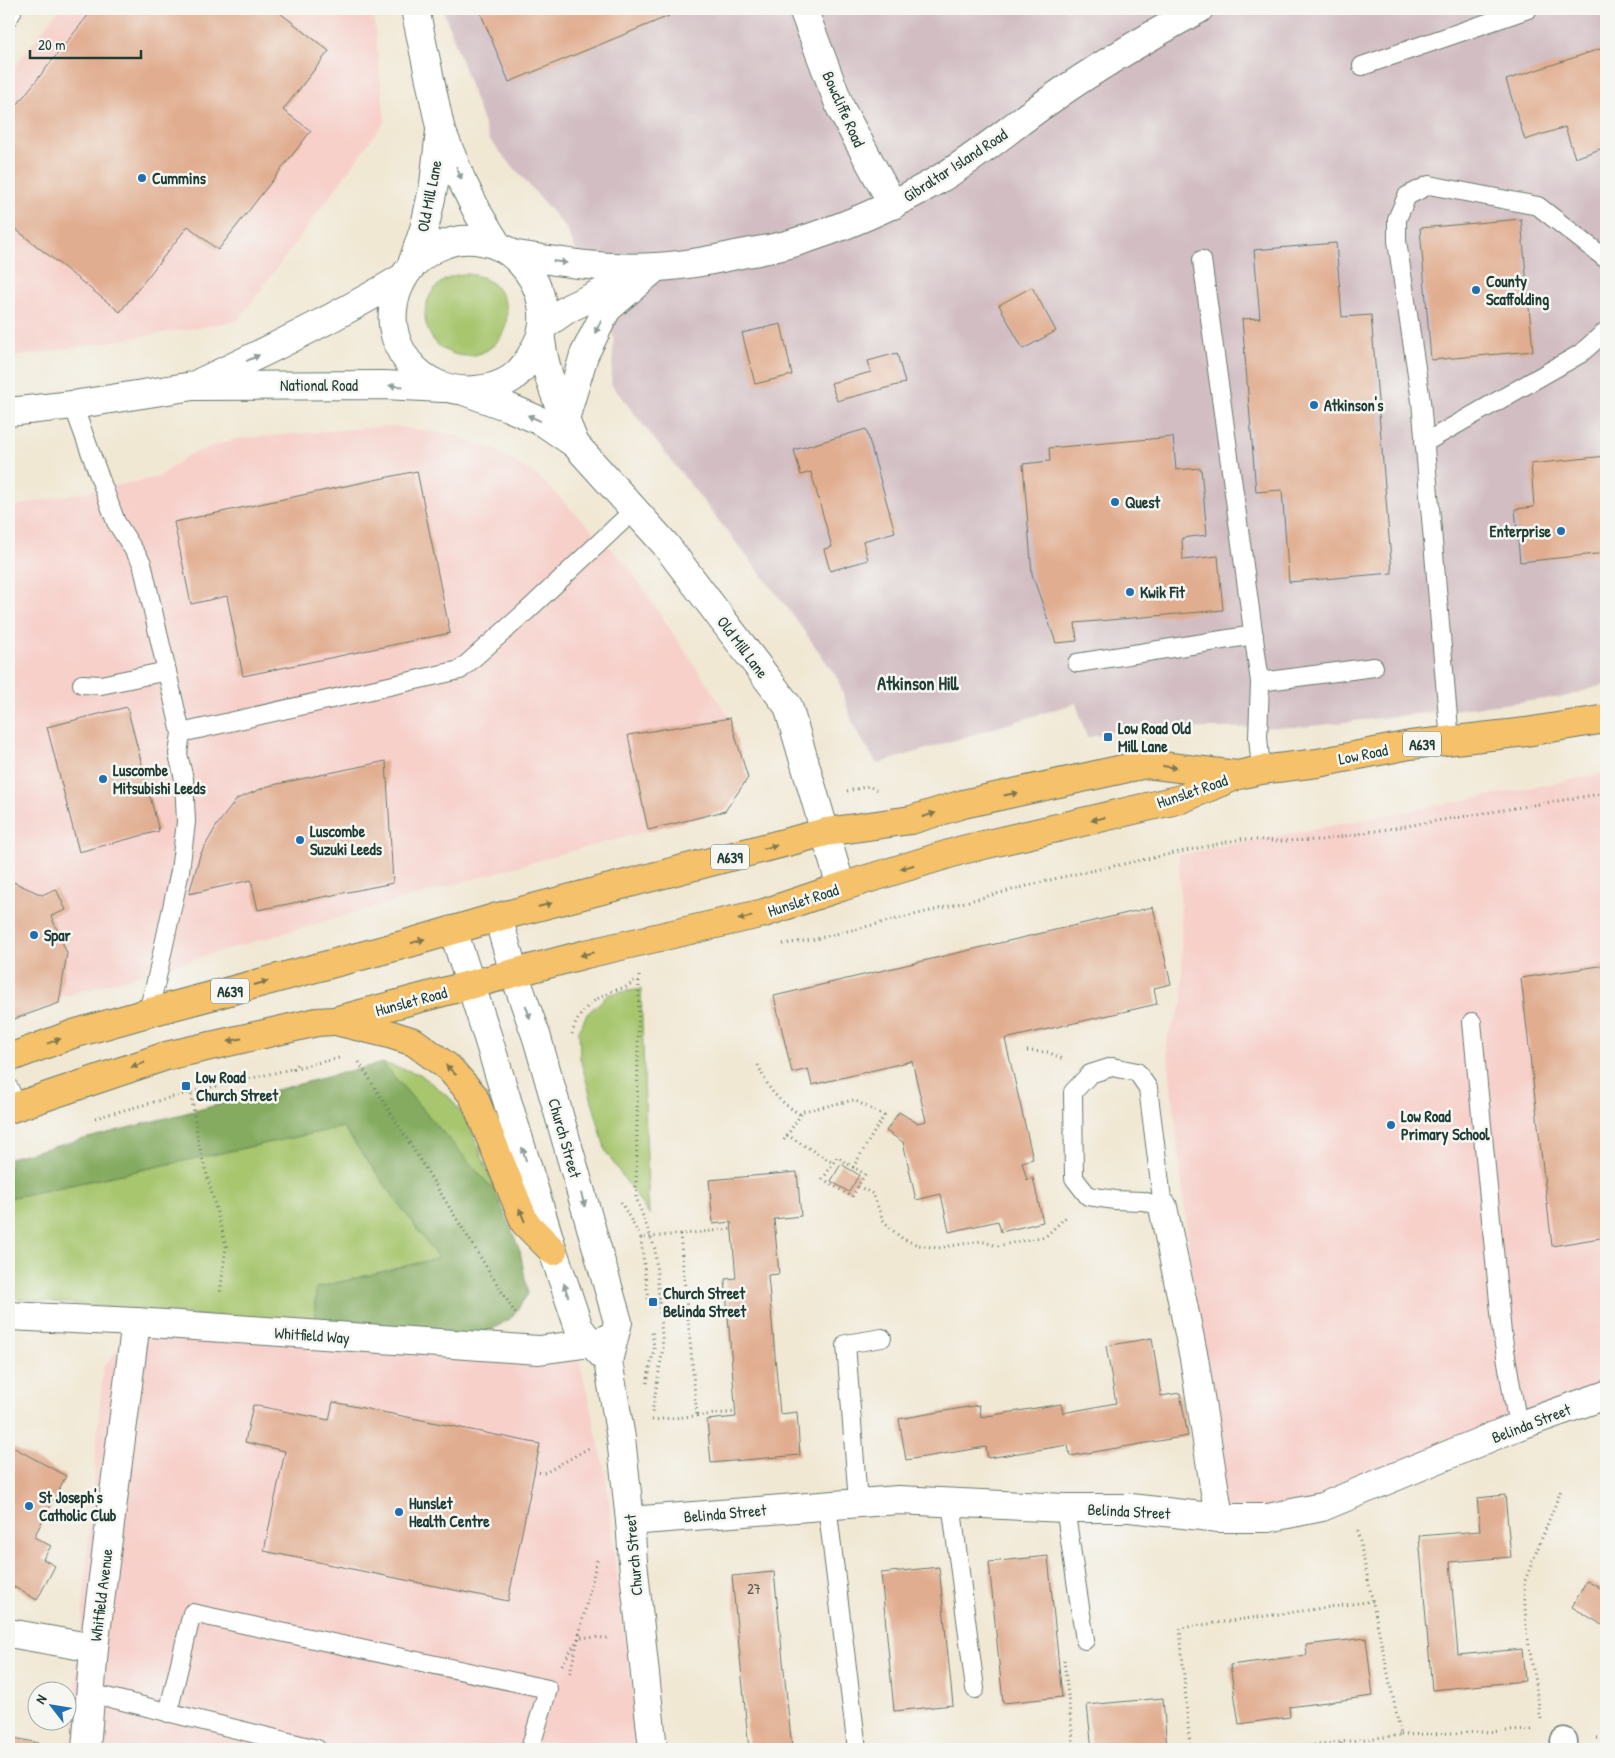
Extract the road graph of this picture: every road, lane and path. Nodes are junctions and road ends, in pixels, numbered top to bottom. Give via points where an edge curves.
1 (9, 9) edge
2 (415, 9) edge
3 (803, 9) edge
4 (1199, 9) edge
5 (1528, 9) edge
6 (9, 16) edge
7 (1362, 66) dead end
8 (440, 127) junction
9 (893, 205) junction
10 (505, 250) junction
11 (1606, 259) edge
12 (1202, 260) dead end
13 (655, 268) junction
14 (407, 271) junction
15 (1606, 331) edge
16 (542, 332) junction
17 (193, 386) junction
18 (455, 390) junction
19 (73, 404) junction
20 (9, 412) edge
21 (570, 432) junction
22 (1424, 443) junction
23 (634, 510) junction
24 (1254, 634) junction
25 (1077, 663) dead end
26 (1374, 667) dead end
27 (167, 671) junction
28 (1260, 682) junction
29 (82, 684) dead end
30 (1606, 718) edge
31 (181, 733) junction
32 (1450, 741) junction
33 (1249, 772) junction
34 (1606, 793) edge
35 (826, 832) junction
36 (841, 887) junction
37 (498, 917) junction
38 (453, 930) junction
39 (783, 944) dead end
40 (646, 972) dead end
41 (514, 973) junction
42 (640, 975) junction
43 (470, 985) junction
44 (147, 1013) junction
45 (334, 1021) junction
46 (1472, 1022) dead end
47 (570, 1042) dead end
48 (185, 1051) junction
49 (1027, 1051) dead end
50 (354, 1055) junction
51 (9, 1058) edge
52 (758, 1065) dead end
53 (1090, 1074) junction
54 (191, 1092) junction
55 (12, 1101) edge
56 (801, 1115) junction
57 (86, 1120) dead end
58 (787, 1134) junction
59 (784, 1140) dead end
60 (833, 1163) junction
61 (853, 1166) junction
62 (858, 1186) junction
63 (1088, 1196) junction
64 (620, 1200) dead end
65 (1163, 1207) junction
66 (732, 1229) dead end
67 (680, 1234) junction
68 (651, 1237) junction
69 (641, 1238) junction
70 (553, 1251) junction
71 (649, 1302) dead end
72 (9, 1316) edge
73 (651, 1321) dead end
74 (136, 1322) junction
75 (209, 1328) junction
76 (882, 1338) dead end
77 (605, 1347) junction
78 (539, 1350) junction
79 (647, 1385) dead end
80 (1606, 1395) edge
81 (736, 1412) dead end
82 (697, 1416) junction
83 (651, 1420) junction
84 (645, 1421) dead end
85 (1518, 1426) junction
86 (650, 1428) dead end
87 (620, 1438) junction
88 (534, 1472) dead end
89 (1561, 1490) dead end
90 (1351, 1496) junction
91 (858, 1502) junction
92 (951, 1502) junction
93 (827, 1505) junction
94 (1065, 1508) junction
95 (1218, 1518) junction
96 (630, 1521) junction
97 (633, 1562) junction
98 (1373, 1601) junction
99 (9, 1633) edge
100 (579, 1637) junction
101 (641, 1640) junction
102 (1086, 1640) joint
103 (94, 1648) junction
104 (570, 1675) dead end
105 (548, 1689) junction
106 (975, 1689) dead end
107 (90, 1693) junction
108 (168, 1713) junction
109 (1401, 1735) junction
110 (1606, 1738) edge
111 (1557, 1740) edge
112 (1341, 1742) junction
113 (86, 1749) edge
114 (317, 1749) edge
115 (530, 1749) edge
116 (653, 1749) edge
117 (857, 1749) edge
118 (1074, 1749) edge
119 (1190, 1749) edge
120 (1279, 1749) edge
121 (1342, 1749) edge

1 - 6 lane via 12,12
2 - 8 street, Old Mill Lane
3 - 9 street, Bowcliffe Road via 841,109
4 - 9 street, Gibraltar Island Road via 1090,73 938,180
5 - 7 lane
8 -> 10 street, Old Mill Lane via 478,214
8 - 14 street, Old Mill Lane via 427,218
9 - 13 street, Gibraltar Island Road via 792,243 715,260
10 -> 13 street, Gibraltar Island Road via 556,262
10 - 14 street via 476,240 452,241 430,249
10 - 16 street via 527,268 537,285 543,305
11 - 22 lane via 1538,206 1429,185 1407,196 1397,219 1397,241 1421,401
12 - 24 lane
13 - 16 street, Gibraltar Island Road via 569,308
13 -> 21 street via 607,309 584,355
17 -> 14 street, National Road via 333,318
14 - 18 street via 394,299 392,321 397,343 408,363 424,378
15 - 22 lane via 1580,354
16 - 18 street via 529,360 511,378 489,388
16 - 21 street, Old Mill Lane via 554,392
18 -> 17 street, National Road via 384,385
17 - 19 street, National Road
21 -> 18 street, Old Mill Lane
19 - 20 street, National Road
19 - 27 lane via 116,522 142,563
21 - 23 street, Old Mill Lane
22 - 32 lane
23 - 31 lane via 460,670
23 - 35 street, Old Mill Lane via 665,544 788,706
24 - 25 lane
24 - 28 lane
26 - 28 lane
27 - 29 lane via 101,685
27 - 31 lane
28 - 33 lane via 1258,737
30 - 32 main road, Low Road / A639
31 - 44 lane via 178,754 184,778 186,822 180,871
32 - 33 main road, Low Road / A639
35 -> 33 main road, Hunslet Road / A639 via 911,820 963,804 1146,764
33 -> 36 main road, Hunslet Road / A639 via 1181,799 962,850
34 - 39 path via 1321,840 1242,839 1062,877 811,940
35 - 36 street, Old Mill Lane
37 -> 35 main road, Hunslet Road / A639
36 -> 41 main road, Hunslet Road / A639 via 764,913
37 - 38 main road, Hunslet Road / A639
37 - 41 street, Church Street
38 - 43 street, Church Street
44 -> 38 main road, Hunslet Road / A639
40 - 42 path
41 - 43 main road, Hunslet Road / A639
41 -> 77 street, Church Street via 536,1038 618,1322
42 - 47 path via 629,986 596,999 574,1024
42 - 68 path via 636,1197
43 - 45 main road, Hunslet Road / A639
70 -> 43 street, Church Street
51 -> 44 main road, Hunslet Road / A639 via 73,1034
45 -> 48 main road, Hunslet Road / A639
45 - 50 path
70 -> 45 main road via 525,1223 474,1095 449,1068 414,1042
46 - 85 lane via 1502,1333
48 - 54 path
48 -> 55 main road, Hunslet Road / A639
49 - 53 path via 1048,1052
50 - 54 path
50 - 78 path
52 - 56 path via 769,1088 784,1104
53 - 63 lane via 1074,1092 1073,1115 1074,1178
53 - 65 lane via 1112,1067 1137,1072 1148,1088
54 - 57 path
54 - 75 path via 198,1142 226,1246 220,1292
56 - 58 path
56 - 61 path via 803,1111 854,1100 884,1116
58 - 59 path
58 - 60 path
60 - 61 path via 837,1157
60 - 62 path via 823,1179 852,1196
61 - 62 path via 865,1174
62 - 63 path via 873,1194 884,1220 903,1239 938,1248 982,1241 997,1246 1046,1236
63 - 65 lane via 1143,1201
64 - 69 path
65 - 95 street via 1194,1358
66 - 67 path
67 - 68 path
67 - 82 path
68 - 69 path
68 - 83 path via 655,1249 663,1348
69 - 71 path
77 -> 70 street, Church Street via 579,1328
72 - 74 street, Whitfield Way
73 - 79 path via 654,1348
74 - 75 street, Whitfield Way
74 - 103 street, Whitfield Avenue
75 - 78 street, Whitfield Way
76 - 91 lane via 846,1344
77 - 78 street, Whitfield Way
77 - 87 street, Church Street
80 - 85 street, Belinda Street
81 - 82 path
82 - 83 path
83 - 84 path
83 - 86 path
85 - 90 street, Belinda Street
87 - 88 path via 585,1449 544,1473
87 - 96 street, Church Street
89 - 111 path via 1524,1583 1526,1627
90 - 95 street, Belinda Street via 1322,1507 1268,1518
90 - 98 path
91 - 92 street, Belinda Street
91 - 93 street, Belinda Street
92 - 94 street, Belinda Street
92 - 106 lane
93 - 96 street, Belinda Street
93 - 117 lane
94 - 95 street, Belinda Street via 1130,1508
94 - 102 lane
96 - 97 street, Church Street
97 - 100 path via 597,1560
97 - 101 street, Church Street
98 - 109 path
98 - 119 path via 1180,1628
99 - 103 street
100 - 101 path
100 - 104 path
100 - 105 path
101 - 116 street, Church Street
102 - 118 path via 1064,1657
103 - 107 street, Whitfield Avenue
105 - 108 lane via 192,1613
105 - 115 lane
107 - 108 lane
107 - 113 street, Whitfield Avenue
108 - 114 lane
109 - 111 path
109 - 112 path
110 - 111 path
112 - 120 path
112 - 121 path

